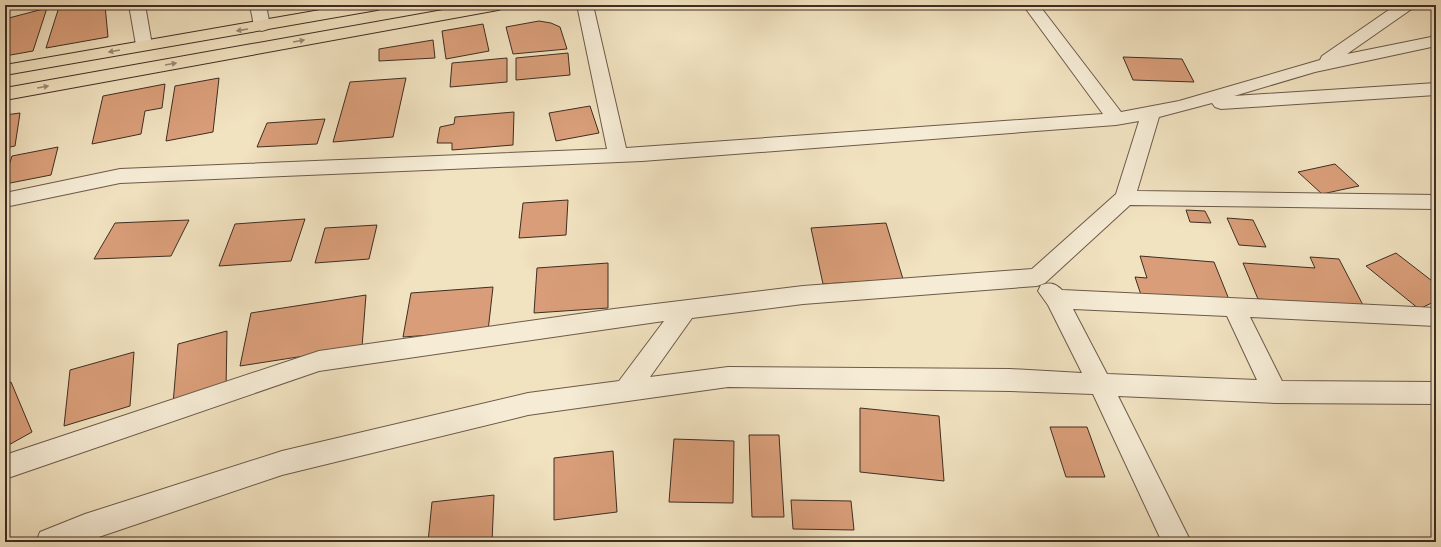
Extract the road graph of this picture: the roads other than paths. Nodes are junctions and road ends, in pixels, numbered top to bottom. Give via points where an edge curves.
1 (137, 5) edge
2 (258, 5) edge
3 (377, 5) edge
4 (498, 5) edge
5 (585, 5) edge
6 (1030, 5) edge
7 (1407, 5) edge
8 (262, 26) junction
9 (1436, 40) edge
10 (144, 45) junction
11 (1321, 65) junction
12 (5, 70) edge
13 (1436, 89) edge
14 (5, 94) edge
15 (1182, 106) junction
16 (1151, 113) junction
17 (1116, 119) junction
18 (618, 154) junction
19 (1125, 198) junction
20 (5, 200) edge
21 (1436, 202) edge
22 (1037, 277) junction
23 (1056, 299) junction
24 (1234, 308) junction
25 (685, 310) junction
26 (1436, 317) edge
27 (1100, 384) junction
28 (627, 390) junction
29 (1275, 392) junction
30 (1436, 393) edge
31 (5, 467) edge
32 (50, 542) edge
33 (1177, 542) edge

1 - 10 street
2 - 8 street
3 - 8 main road
14 -> 4 main road
5 - 18 street
6 - 17 street
7 - 11 street
8 -> 10 main road
9 - 11 street
10 -> 12 main road
11 - 15 street
13 - 15 street
15 - 16 street
16 - 17 street
16 - 19 street
17 - 18 street
18 - 20 street via 120,176
19 - 21 street
19 - 22 street
22 - 23 street
22 - 25 street via 803,295
23 - 24 street
23 - 27 street
24 - 26 street
24 - 29 street
25 - 28 street
25 - 31 street via 319,361
27 - 28 street via 1010,380 728,378
27 - 29 street
27 - 33 street
28 - 32 street via 528,404 282,462
29 - 30 street

